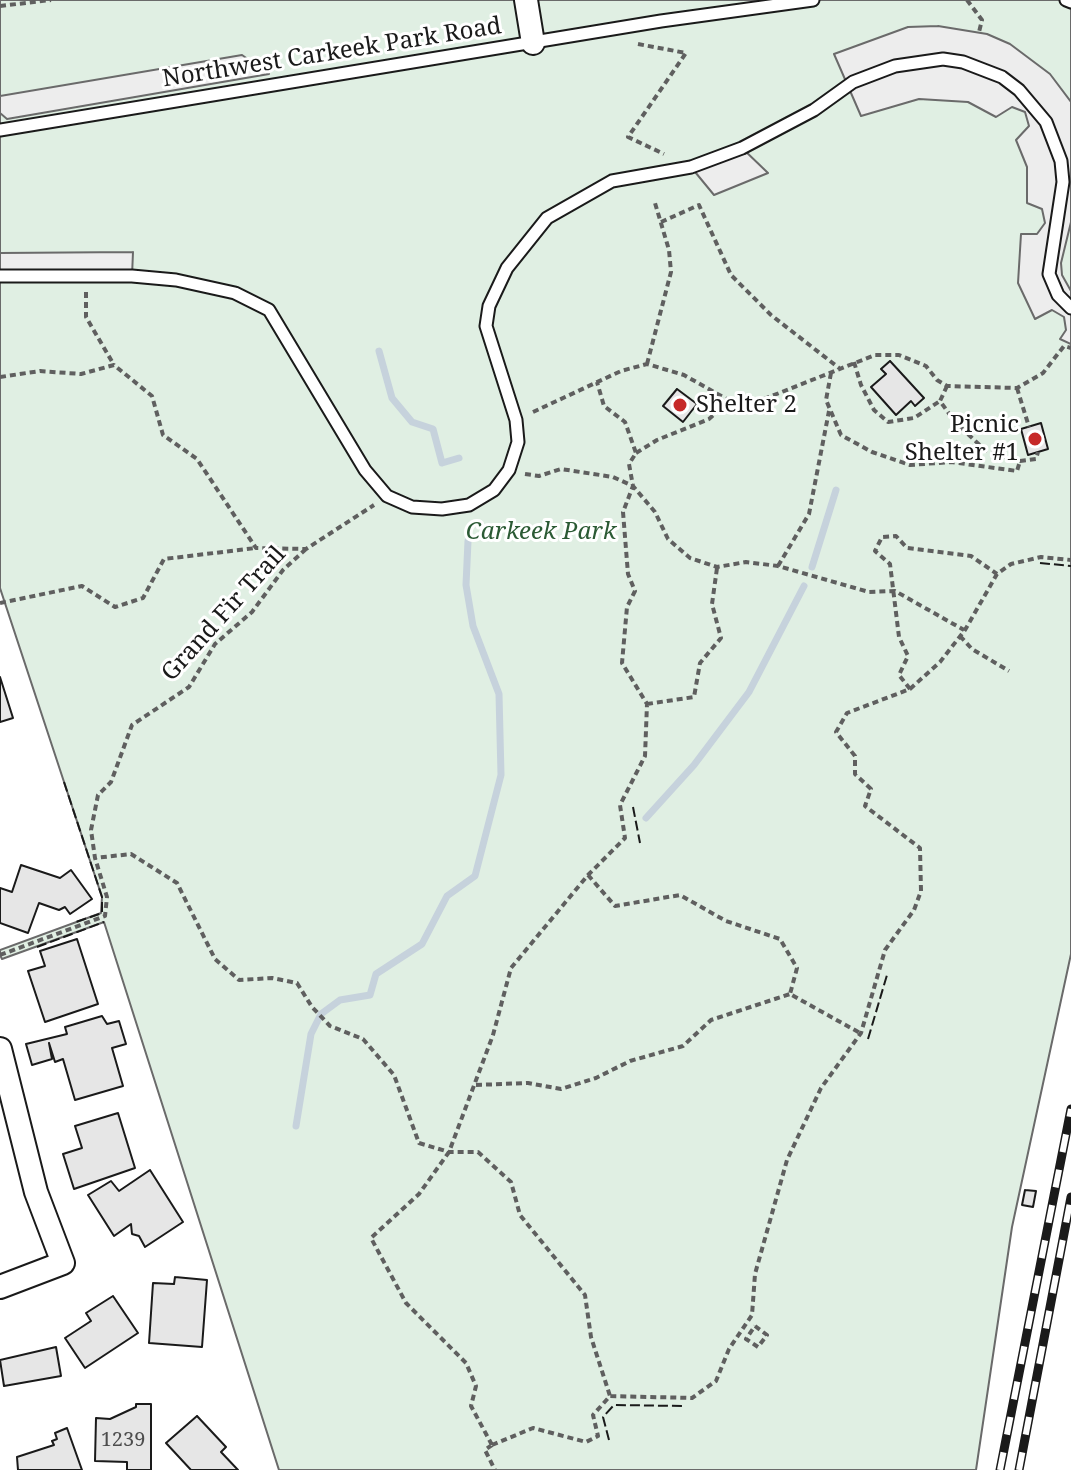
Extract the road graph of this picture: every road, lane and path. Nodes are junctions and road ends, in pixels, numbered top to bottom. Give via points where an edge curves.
1 (51, 0) edge
2 (526, 0) edge
3 (813, 0) edge
4 (967, 0) edge
5 (0, 6) edge
6 (979, 32) dead end
7 (533, 43) junction
8 (661, 46) dead end
9 (0, 130) edge
10 (674, 158) dead end
11 (655, 203) dead end
12 (661, 222) junction
13 (0, 276) edge
14 (86, 296) dead end
15 (1071, 308) edge
16 (1071, 348) edge
17 (854, 362) junction
18 (647, 364) junction
19 (114, 365) junction
20 (840, 369) junction
21 (831, 373) junction
22 (0, 377) edge
23 (597, 382) junction
24 (947, 386) junction
25 (1017, 388) junction
26 (730, 401) junction
27 (940, 401) junction
28 (829, 409) junction
29 (516, 420) junction
30 (1029, 427) dead end
31 (1038, 452) dead end
32 (636, 453) junction
33 (1020, 461) junction
34 (519, 473) dead end
35 (633, 486) junction
36 (379, 502) dead end
37 (256, 548) junction
38 (306, 549) junction
39 (1071, 560) edge
40 (778, 566) junction
41 (717, 567) junction
42 (997, 574) junction
43 (895, 591) junction
44 (0, 603) edge
45 (965, 630) junction
46 (960, 636) junction
47 (1009, 671) dead end
48 (910, 689) junction
49 (647, 704) junction
50 (95, 858) junction
51 (588, 875) junction
52 (0, 955) edge
53 (790, 994) junction
54 (861, 1033) junction
55 (0, 1049) edge
56 (476, 1085) junction
57 (449, 1152) junction
58 (0, 1287) edge
59 (743, 1328) junction
60 (750, 1332) junction
61 (610, 1396) junction
62 (492, 1445) junction
63 (495, 1470) edge

1 - 5 path
2 - 7 street
3 - 7 lane, Northwest Carkeek Park Road
4 - 6 path via 982,20
7 - 9 lane, Northwest Carkeek Park Road
8 - 10 path via 686,53 628,137
11 - 12 path
12 - 18 path via 671,272
12 - 20 path via 699,205 731,275 771,315
13 - 29 lane via 176,280 235,293 269,310 365,470 387,496 412,507 469,505 494,490 509,470 518,442
14 - 19 path via 86,317
15 - 29 lane via 1049,274 1063,182 1046,122 1002,77 963,62 922,60 853,82 814,110 742,148 691,167 612,181 547,218 507,268 489,306 486,326
16 - 25 path via 1064,346 1043,373
17 - 20 path
17 - 24 path via 899,355 926,366
17 - 27 path via 874,410 888,422 914,418
18 - 23 path
18 - 26 path via 684,375
19 - 22 path via 81,374 40,371
19 - 37 path via 152,396 163,435 197,459
20 - 21 path
21 - 26 path via 754,403
21 - 28 path
23 - 29 path
23 - 32 path via 604,406 625,422
24 - 25 path
24 - 27 path
25 - 30 path
26 - 32 path via 709,419
27 - 33 path via 985,450
28 - 33 path via 841,435 910,465 951,462 1017,471
28 - 40 path via 809,514
31 - 33 path via 1036,459
32 - 35 path via 629,464
34 - 35 path via 539,476 561,469 613,477
35 - 41 path via 655,512 668,539 690,558
35 - 49 path via 623,512 628,574 635,591 627,607 622,663
36 - 38 path, Grand Fir Trail
37 - 38 path
37 - 44 path via 164,559 143,598 115,607 82,586
38 - 50 path, Grand Fir Trail via 252,612 215,644 189,687 132,725 111,782 98,795 91,830
39 - 42 path via 1041,557 1011,564
40 - 41 path via 746,562
40 - 43 path via 869,592
41 - 49 path via 712,604 721,638 700,663 694,697
42 - 43 path via 971,556 907,548 896,536 882,537 875,551 890,564
42 - 45 path
43 - 45 path
43 - 48 path via 899,637 908,656 899,675
45 - 46 path
46 - 47 path
46 - 48 path
48 - 54 path via 847,713 836,732 855,756 855,774 871,789 865,806 920,848 921,891 885,950
49 - 51 path via 645,756 620,805 625,838
50 - 52 path, Grand Fir Trail via 107,897 105,916
50 - 57 path via 131,854 177,883 215,959 239,980 297,983 330,1026 363,1039 394,1075 419,1143
51 - 53 path via 615,906 680,895 726,921 780,939 797,968
51 - 56 path via 511,968
53 - 54 path
53 - 56 path via 711,1020 683,1046 561,1089 528,1083
54 - 59 path via 821,1088 787,1160 755,1274 752,1315
55 - 58 street via 36,1192 63,1263
56 - 57 path
57 - 61 path via 478,1152 511,1182 520,1215 585,1295 591,1337
57 - 62 path via 419,1194 371,1238 406,1303 466,1363 476,1386 471,1406
59 - 60 path
59 - 61 path via 716,1381 692,1398
60 - 60 path via 755,1326 767,1335 758,1347 746,1339
61 - 62 path via 593,1415 598,1436 586,1442 533,1428
62 - 63 path via 485,1450

